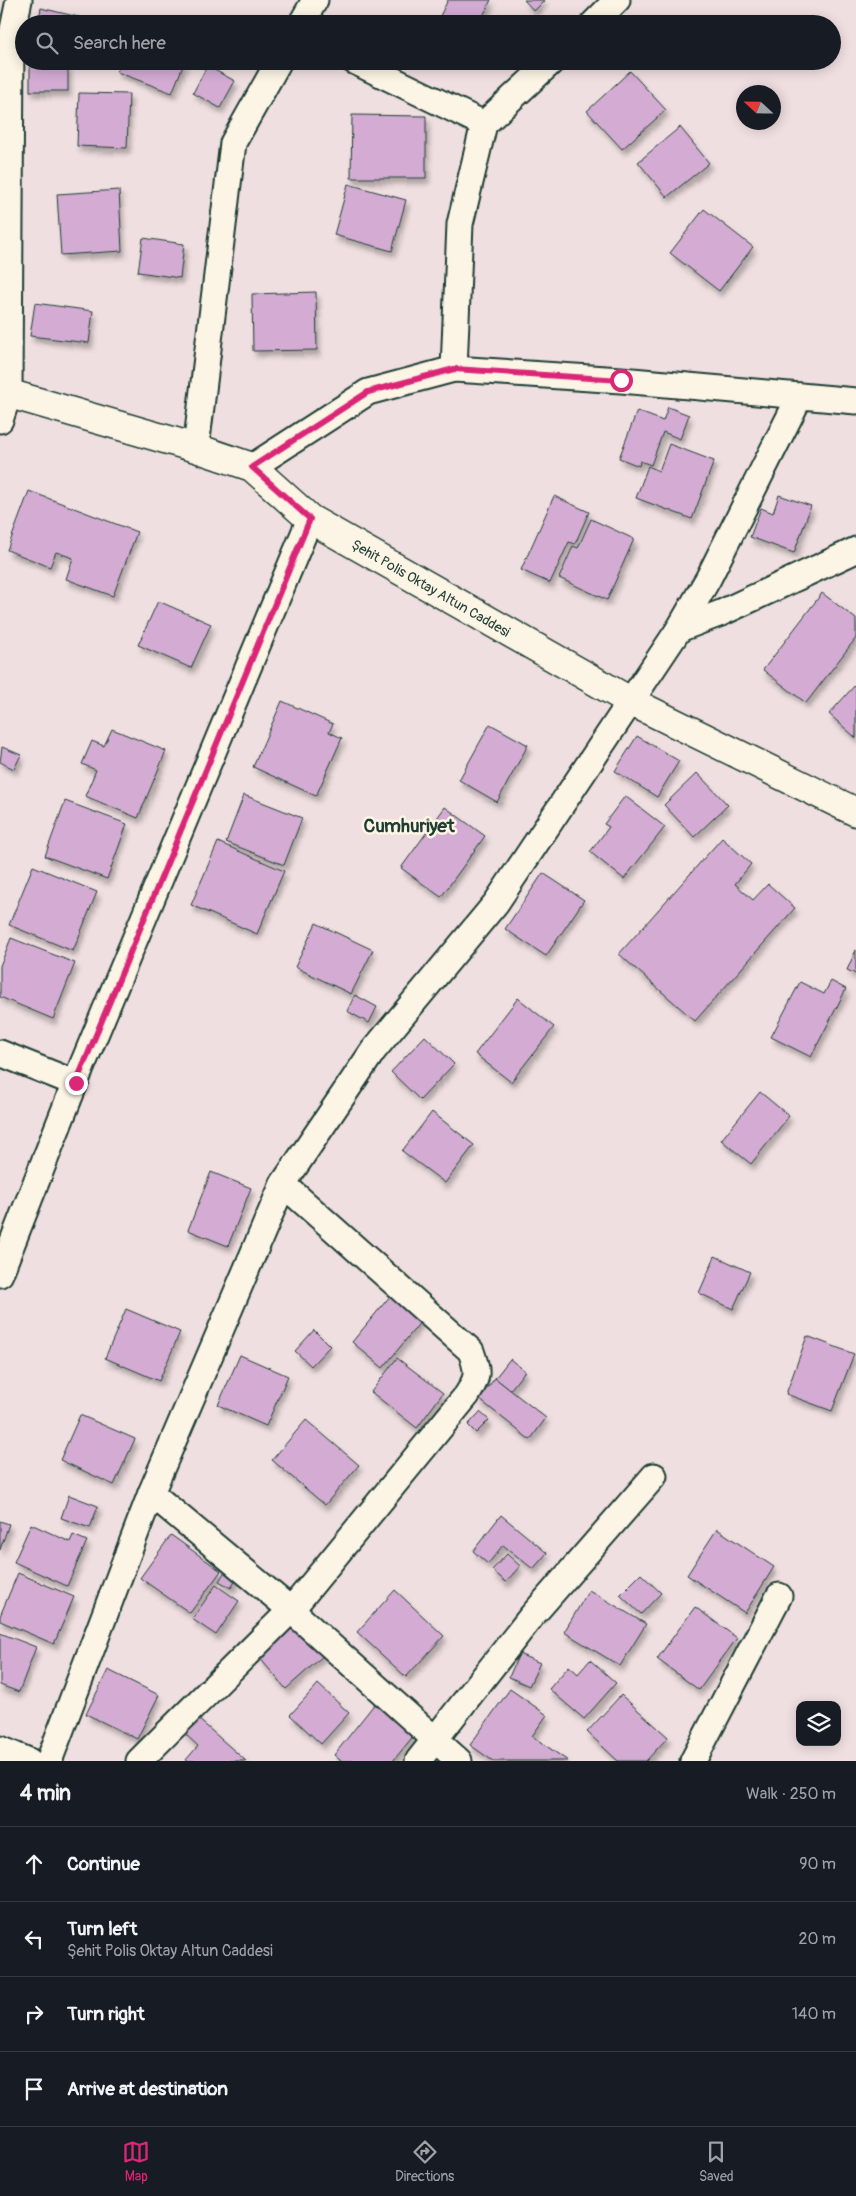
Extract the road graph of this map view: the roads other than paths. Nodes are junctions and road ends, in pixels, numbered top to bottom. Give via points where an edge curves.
1 (19, 0) edge
2 (315, 0) edge
3 (617, 0) edge
4 (16, 15) edge
5 (306, 15) edge
6 (602, 15) edge
7 (15, 17) edge
8 (274, 70) edge
9 (373, 70) edge
10 (542, 70) edge
11 (484, 124) junction
12 (454, 369) junction
13 (5, 392) edge
14 (800, 396) junction
15 (856, 401) edge
16 (0, 420) edge
17 (196, 448) junction
18 (252, 467) junction
19 (310, 519) junction
20 (856, 550) edge
21 (679, 629) junction
22 (630, 701) junction
23 (856, 812) edge
24 (0, 1053) edge
25 (76, 1083) junction
26 (283, 1184) junction
27 (0, 1274) edge
28 (654, 1476) dead end
29 (151, 1493) junction
30 (779, 1596) dead end
31 (291, 1610) junction
32 (436, 1741) junction
33 (0, 1749) edge
34 (29, 1761) edge
35 (49, 1761) edge
36 (139, 1761) edge
37 (418, 1761) edge
38 (459, 1761) edge
39 (693, 1761) edge

1 - 4 street
2 - 5 street
3 - 6 street
7 - 13 street via 10,39
8 - 17 street via 232,143
9 - 11 street
10 - 11 street
11 - 12 street via 460,224
12 - 14 street
12 - 18 street via 368,392
13 - 16 street
13 - 17 street, Şehit Polis Oktay Altun Caddesi
14 - 15 street
14 - 21 street via 708,579
17 - 18 street, Şehit Polis Oktay Altun Caddesi
18 - 19 street, Şehit Polis Oktay Altun Caddesi
19 - 22 street, Şehit Polis Oktay Altun Caddesi
19 - 25 street
20 - 21 street via 738,606
21 - 22 street
22 - 23 street, Şehit Polis Oktay Altun Caddesi
22 - 26 street via 496,903 372,1051
24 - 25 street
25 - 27 street
26 - 29 street
26 - 31 street via 471,1351 478,1370 467,1395
28 - 32 street via 532,1618
29 - 31 street
29 - 35 street
30 - 39 street
31 - 32 street
31 - 36 street
32 - 37 street
32 - 38 street
33 - 34 street

